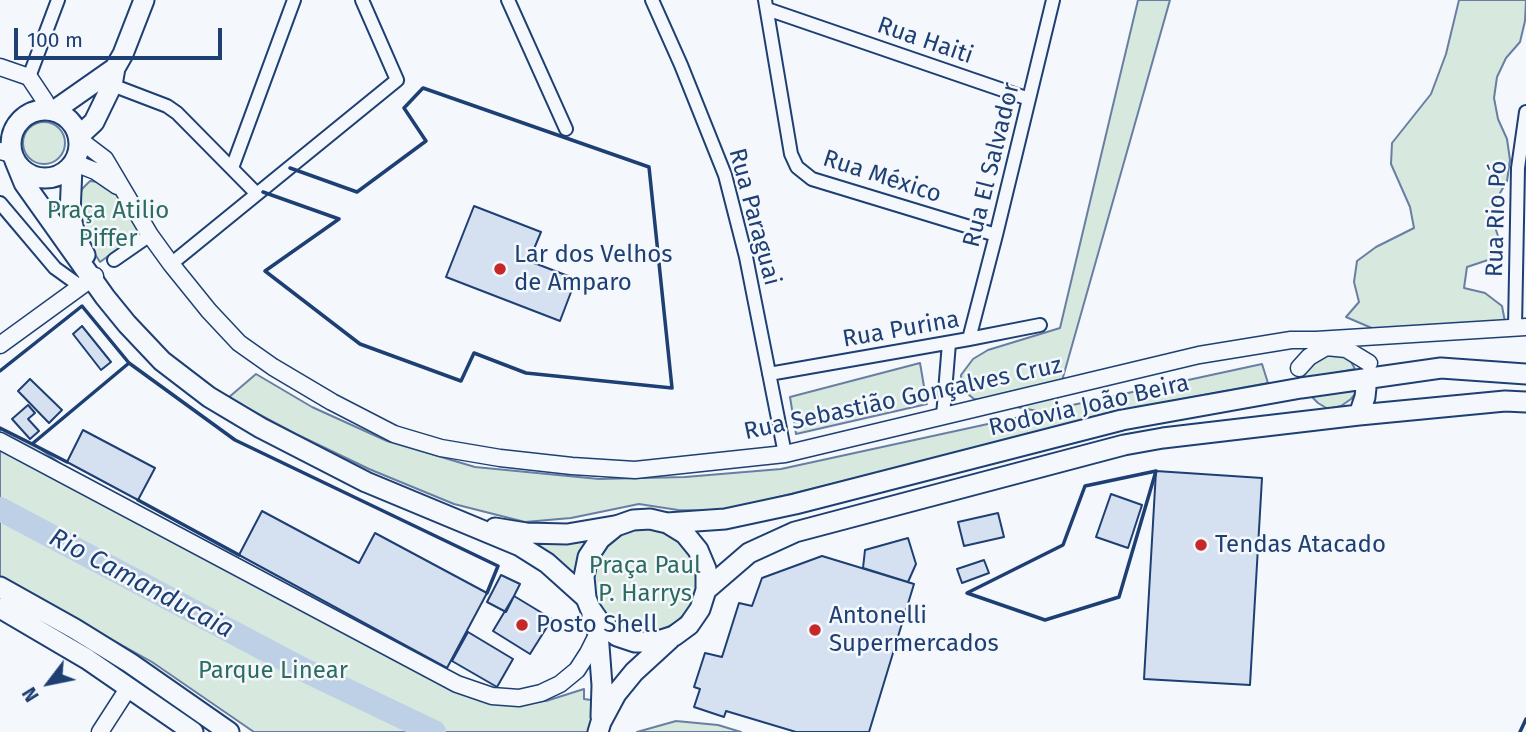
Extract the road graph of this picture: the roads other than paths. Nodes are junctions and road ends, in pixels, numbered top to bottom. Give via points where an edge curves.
1 (58, 0) edge
2 (144, 0) edge
3 (293, 0) edge
4 (362, 0) edge
5 (508, 0) edge
6 (652, 0) edge
7 (1053, 0) edge
8 (766, 5) edge
9 (0, 67) edge
10 (114, 76) junction
11 (29, 77) junction
12 (1029, 99) junction
13 (52, 110) junction
14 (1526, 112) edge
15 (566, 129) dead end
16 (79, 138) junction
17 (9, 156) edge
18 (73, 165) junction
19 (232, 168) junction
20 (1522, 169) edge
21 (122, 189) junction
22 (257, 194) junction
23 (0, 203) edge
24 (150, 234) junction
25 (996, 236) junction
26 (114, 260) dead end
27 (171, 264) junction
28 (89, 280) junction
29 (1040, 325) dead end
30 (1521, 327) edge
31 (1379, 335) junction
32 (969, 339) junction
33 (1291, 340) junction
34 (949, 343) junction
35 (0, 345) edge
36 (1299, 368) junction
37 (1368, 371) junction
38 (769, 374) junction
39 (1526, 374) edge
40 (1301, 388) junction
41 (1526, 402) edge
42 (1359, 415) junction
43 (943, 416) junction
44 (1316, 420) junction
45 (0, 442) edge
46 (785, 454) junction
47 (667, 523) junction
48 (470, 524) junction
49 (616, 526) junction
50 (0, 587) edge
51 (706, 590) junction
52 (588, 603) junction
53 (0, 608) edge
54 (598, 633) junction
55 (674, 636) junction
56 (129, 687) junction
57 (206, 716) junction
58 (600, 727) edge
59 (100, 732) edge
60 (193, 732) edge
61 (229, 732) edge

1 - 11 street
2 - 10 main road
3 - 19 street
4 - 22 street via 397,80
5 - 15 street
6 - 38 street, Rua Paraguai via 726,175
7 - 12 street, Rua El Salvador
8 - 12 street, Rua Haiti
8 - 25 street, Rua México via 797,167 812,179
9 - 11 street
10 - 13 main road
10 - 16 main road via 94,122
10 - 19 street via 177,113
11 - 13 street
12 - 25 street, Rua El Salvador
13 - 16 main road via 66,116
13 - 17 main road via 32,111 18,122
14 - 20 street, Rua Rio Pó
16 - 18 main road
16 - 21 street, Rua Sebastião Gonçalves Cruz via 105,159
17 - 18 main road via 36,177 61,175
17 - 28 main road
18 - 21 street via 95,171
18 - 28 main road via 70,214
19 - 22 street
20 - 30 street, Rua Rio Pó
21 - 24 street, Rua Sebastião Gonçalves Cruz
22 - 27 street
23 - 28 street via 55,268
24 - 26 street
24 - 27 street, Rua Sebastião Gonçalves Cruz
25 - 32 street, Rua El Salvador
27 - 46 street, Rua Sebastião Gonçalves Cruz via 239,344 394,434 500,458 635,470
28 - 35 street
28 - 48 main road via 162,361 209,397 366,482
29 - 32 street, Rua Purina
30 - 31 street, Rua Sebastião Gonçalves Cruz
31 - 33 street, Rua Sebastião Gonçalves Cruz
31 - 37 street
32 - 34 street, Rua Purina
33 - 36 street
33 - 43 street, Rua Sebastião Gonçalves Cruz via 1199,355
34 - 38 street, Rua Purina
34 - 43 street
36 - 37 street via 1326,347 1346,349
36 - 40 street
37 - 39 main road, Rodovia João Beira via 1441,368
37 - 40 main road, Rodovia João Beira
37 - 42 main road
38 - 46 street, Rua Paraguai
40 - 44 main road
40 - 47 main road, Rodovia João Beira via 1122,420 760,512
41 - 42 main road, Rodovia João Beira
42 - 44 main road, Rodovia João Beira
43 - 46 street, Rua Sebastião Gonçalves Cruz
44 - 51 main road, Rodovia João Beira via 1124,445 795,532 749,553
45 - 54 street via 457,684 492,696 519,698 560,684 577,670
47 - 49 main road via 650,519
47 - 51 main road via 685,534 698,550 706,569
48 - 49 main road via 567,534
48 - 52 main road via 547,563
49 - 52 main road via 588,557 584,577
50 - 57 main road via 108,649
51 - 55 main road via 689,625
52 - 54 main road
52 - 55 main road via 601,624 617,636 635,642
53 - 56 main road
54 - 58 main road
55 - 58 main road via 615,694
56 - 57 main road via 134,682 148,684
56 - 59 street
56 - 60 main road
57 - 61 main road

